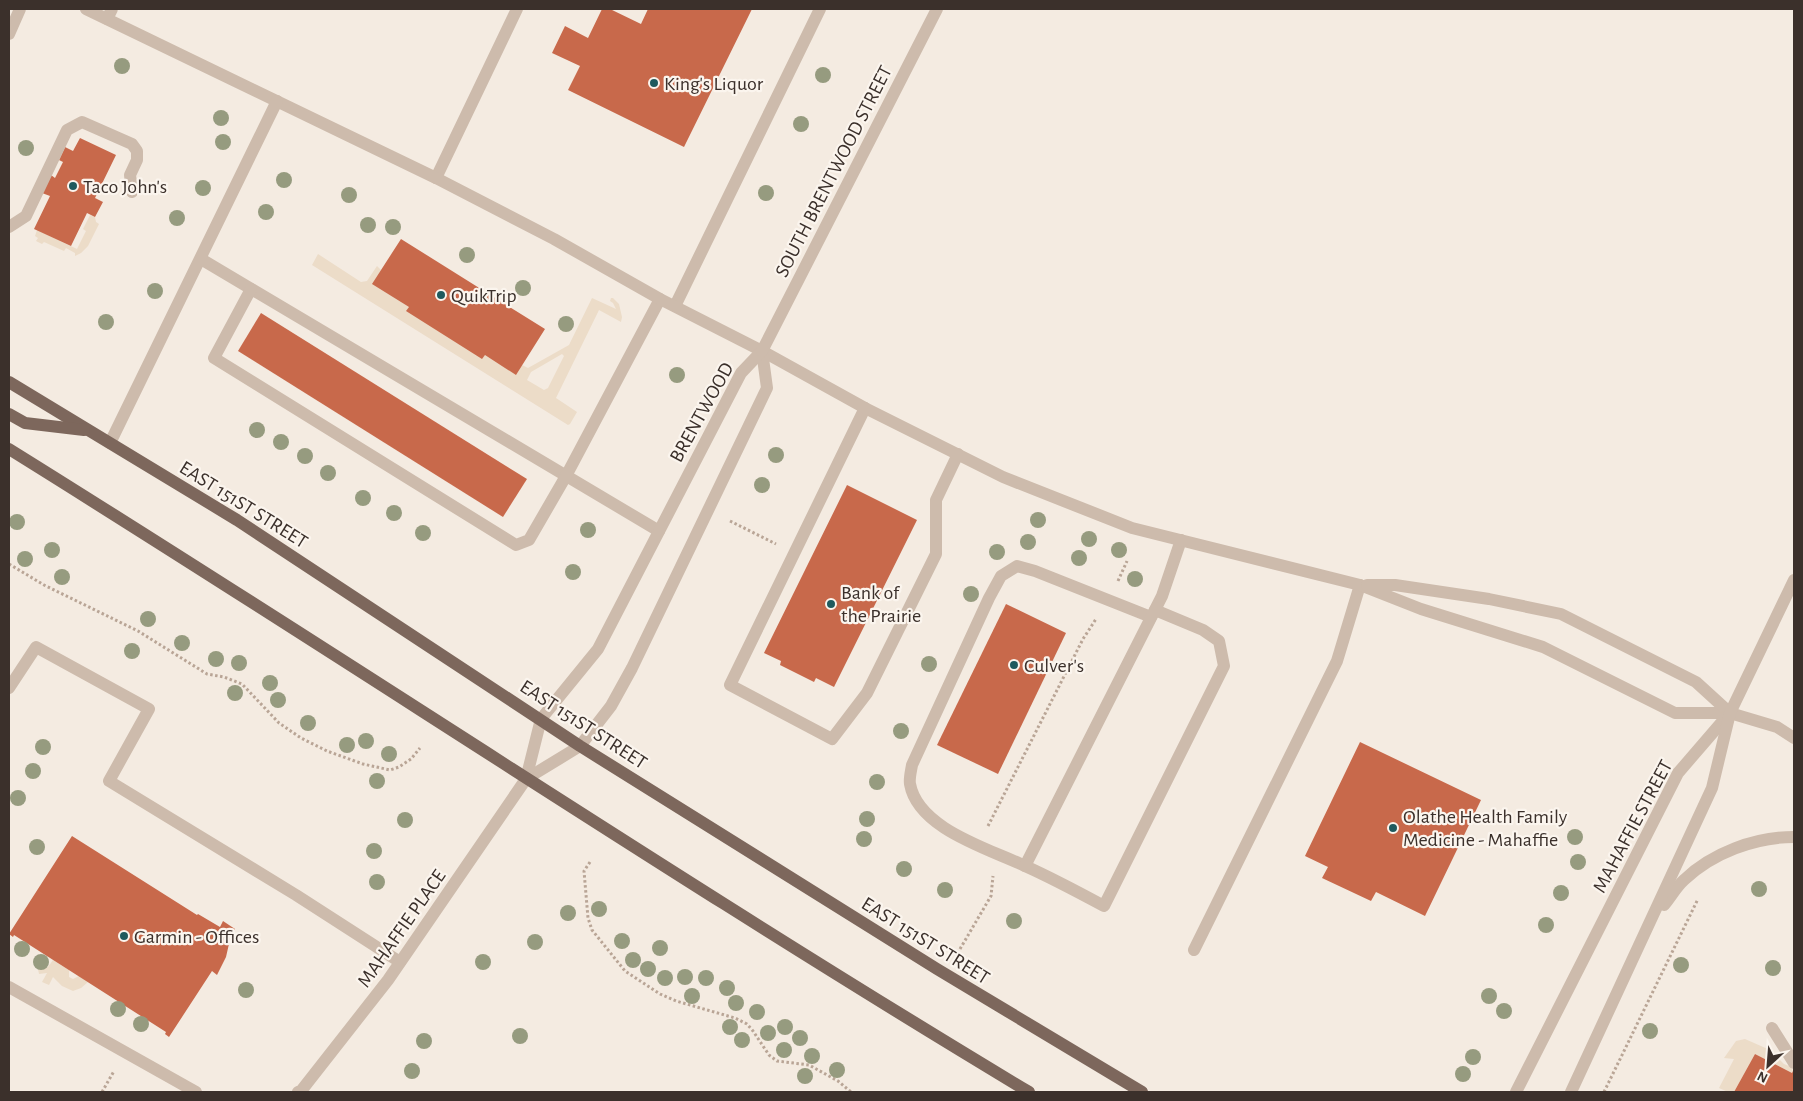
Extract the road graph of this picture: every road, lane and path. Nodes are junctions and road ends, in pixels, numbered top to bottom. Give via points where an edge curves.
1 (20, 9) edge
2 (86, 9) edge
3 (518, 9) edge
4 (820, 9) edge
5 (938, 9) edge
6 (109, 14) edge
7 (9, 33) edge
8 (277, 101) junction
9 (436, 178) junction
10 (132, 192) dead end
11 (9, 227) edge
12 (201, 259) junction
13 (251, 289) junction
14 (660, 299) junction
15 (675, 306) junction
16 (762, 351) junction
17 (9, 382) edge
18 (865, 408) junction
19 (9, 414) edge
20 (89, 431) junction
21 (110, 443) junction
22 (9, 450) edge
23 (958, 454) junction
24 (566, 476) junction
25 (730, 521) dead end
26 (659, 530) junction
27 (1181, 540) junction
28 (779, 545) dead end
29 (1127, 561) dead end
30 (9, 564) edge
31 (1794, 580) edge
32 (1360, 585) junction
33 (1108, 601) junction
34 (1153, 613) junction
35 (9, 688) edge
36 (1730, 713) junction
37 (540, 719) junction
38 (1794, 738) edge
39 (580, 746) junction
40 (420, 748) dead end
41 (526, 779) junction
42 (1794, 837) edge
43 (991, 851) junction
44 (590, 862) dead end
45 (1025, 866) junction
46 (1699, 895) dead end
47 (1649, 925) junction
48 (960, 949) dead end
49 (1194, 950) dead end
50 (400, 962) junction
51 (9, 987) edge
52 (1772, 1028) dead end
53 (1794, 1063) edge
54 (196, 1092) edge
55 (298, 1092) edge
56 (851, 1092) edge
57 (1029, 1092) edge
58 (1142, 1092) edge
59 (1516, 1092) edge
60 (1571, 1092) edge
61 (1604, 1092) edge

1 - 7 street
2 - 6 street
3 - 9 street
4 - 15 street
5 - 16 street, SOUTH BRENTWOOD STREET
6 - 8 street
8 - 9 street
8 - 12 street
9 - 14 street
10 - 11 street via 130,175 137,160 137,151 132,144 82,122 67,130 35,201 26,216
12 - 13 street
12 - 21 street
13 - 24 street
13 - 24 street via 214,358 516,545 529,540
14 - 15 street
14 - 24 street
15 - 16 street
16 - 18 street
16 - 26 street, BRENTWOOD via 740,373
16 - 39 street, BRENTWOOD via 767,388 632,668 611,706
17 - 20 main road, EAST 151ST STREET
18 - 23 street
18 - 23 street via 730,685 832,739 867,693 936,554 936,500
19 - 20 main road via 25,422
20 - 21 main road, EAST 151ST STREET
21 - 37 main road, EAST 151ST STREET via 237,520
22 - 41 main road via 179,555
23 - 27 street via 1003,477 1132,528
24 - 26 street
25 - 28 path
26 - 37 street, BRENTWOOD via 598,649
27 - 32 street
27 - 34 street
29 - 33 path
30 - 40 path via 44,585 138,631 206,674 242,684 279,723 326,751 390,770 411,759
31 - 36 street
32 - 36 street via 1421,609 1543,647 1675,712
32 - 36 street via 1396,585 1561,614 1696,682
32 - 49 street via 1336,661
33 - 34 street
33 - 43 path via 1083,638 984,835 991,844
33 - 43 street via 1017,566 1001,576 988,598 912,765 910,784 919,804 938,823 962,839
34 - 45 street
34 - 45 street via 1203,630 1219,641 1224,666 1104,906
35 - 50 street via 36,646 149,709 108,781
36 - 38 street via 1777,727
36 - 47 street via 1712,788
36 - 59 street, MAHAFFIE STREET via 1678,773
37 - 39 main road, EAST 151ST STREET
37 - 41 street, BRENTWOOD
39 - 41 street, BRENTWOOD
39 - 58 main road, EAST 151ST STREET via 937,969
41 - 50 street, MAHAFFIE PLACE
41 - 57 main road
42 - 47 street via 1755,841 1712,859 1683,881
43 - 45 street
43 - 48 path via 994,868 991,896
44 - 56 path via 584,871 588,918 592,930 625,971 676,1001 747,1024 777,1061 809,1065
46 - 61 path
47 - 60 street
50 - 55 street, MAHAFFIE PLACE via 366,1010
51 - 54 street
52 - 53 street

